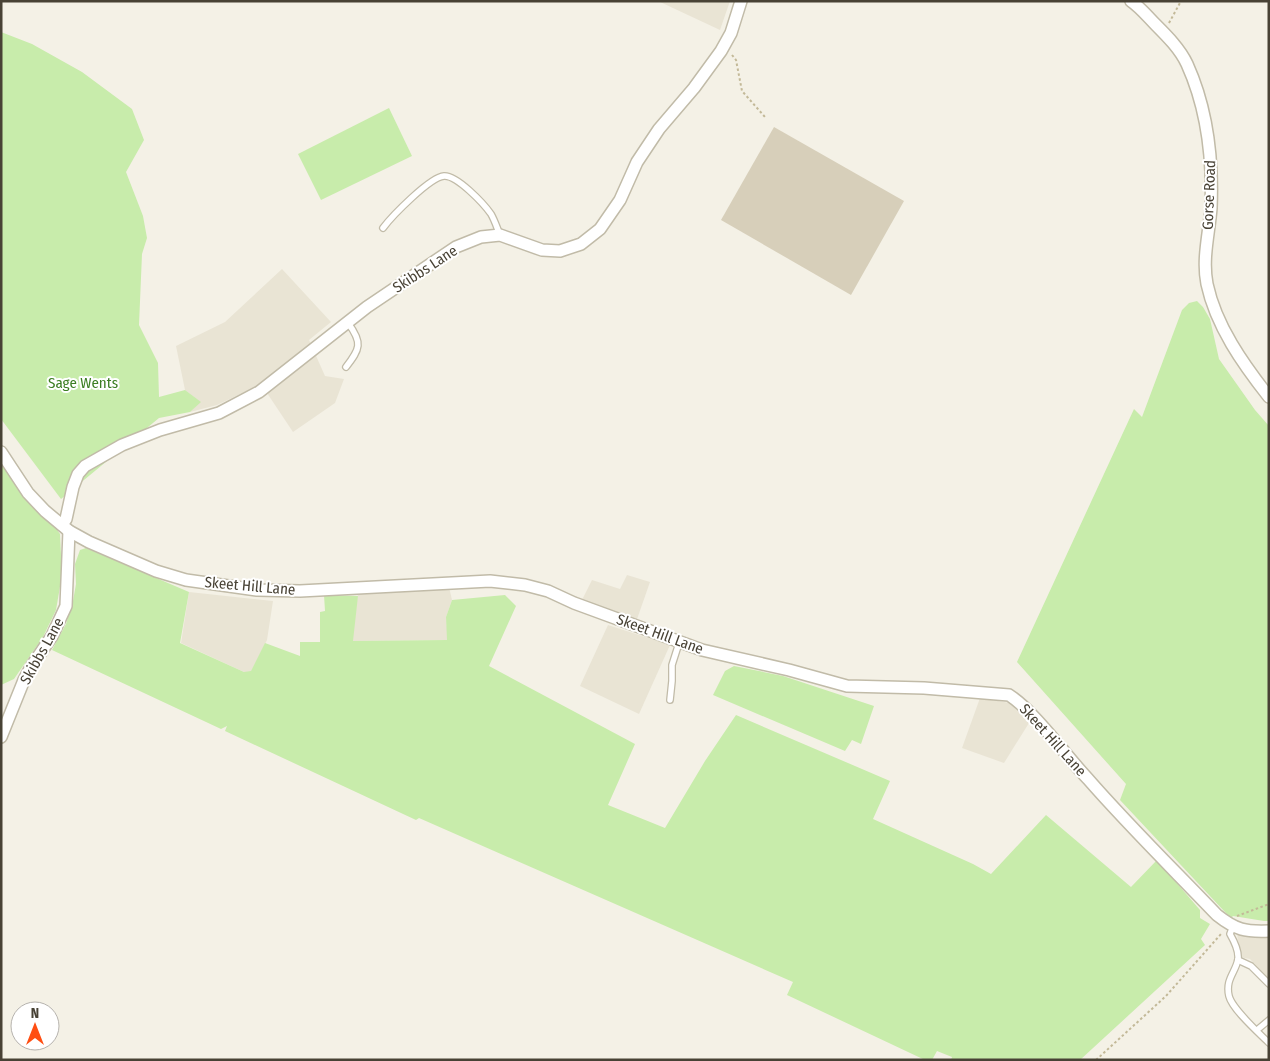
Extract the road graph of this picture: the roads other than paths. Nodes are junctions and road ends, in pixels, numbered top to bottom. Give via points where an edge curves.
1 (742, 1) edge
2 (1131, 1) edge
3 (383, 228) dead end
4 (500, 236) junction
5 (348, 323) junction
6 (346, 367) dead end
7 (1269, 397) edge
8 (1, 452) edge
9 (65, 528) junction
10 (679, 643) junction
11 (670, 700) dead end
12 (1, 737) edge
13 (1231, 926) junction
14 (1269, 931) edge
15 (1238, 960) junction
16 (1269, 984) edge
17 (1269, 1020) edge
18 (1257, 1030) junction
19 (1269, 1043) edge

1 - 4 street, Skibbs Lane via 721,51 694,88 658,128 637,162 620,200 600,229 581,244 560,251 542,250
2 - 7 street, Gorse Road via 1163,32 1186,62 1202,106 1211,159 1211,209 1205,258 1208,284 1222,328
3 - 4 lane via 421,190 446,175 462,184 490,213
4 - 5 street, Skibbs Lane via 481,237 456,248
5 - 6 lane via 358,344 356,354
5 - 9 street, Skibbs Lane via 247,400 219,413 122,445 85,466 73,487
8 - 9 street, Skeet Hill Lane via 28,493
9 - 10 street, Skeet Hill Lane via 89,542 186,580 257,590 300,591 490,581 548,591
9 - 12 street, Skibbs Lane via 66,606 56,629 24,680
10 - 11 lane via 672,665
10 - 13 street, Skeet Hill Lane via 847,686 1010,695 1037,720 1088,780 1210,908
13 - 14 street via 1248,931
13 - 15 lane via 1230,934
15 - 16 lane via 1251,966
15 - 18 lane via 1229,983 1229,997
17 - 18 lane
18 - 19 lane

